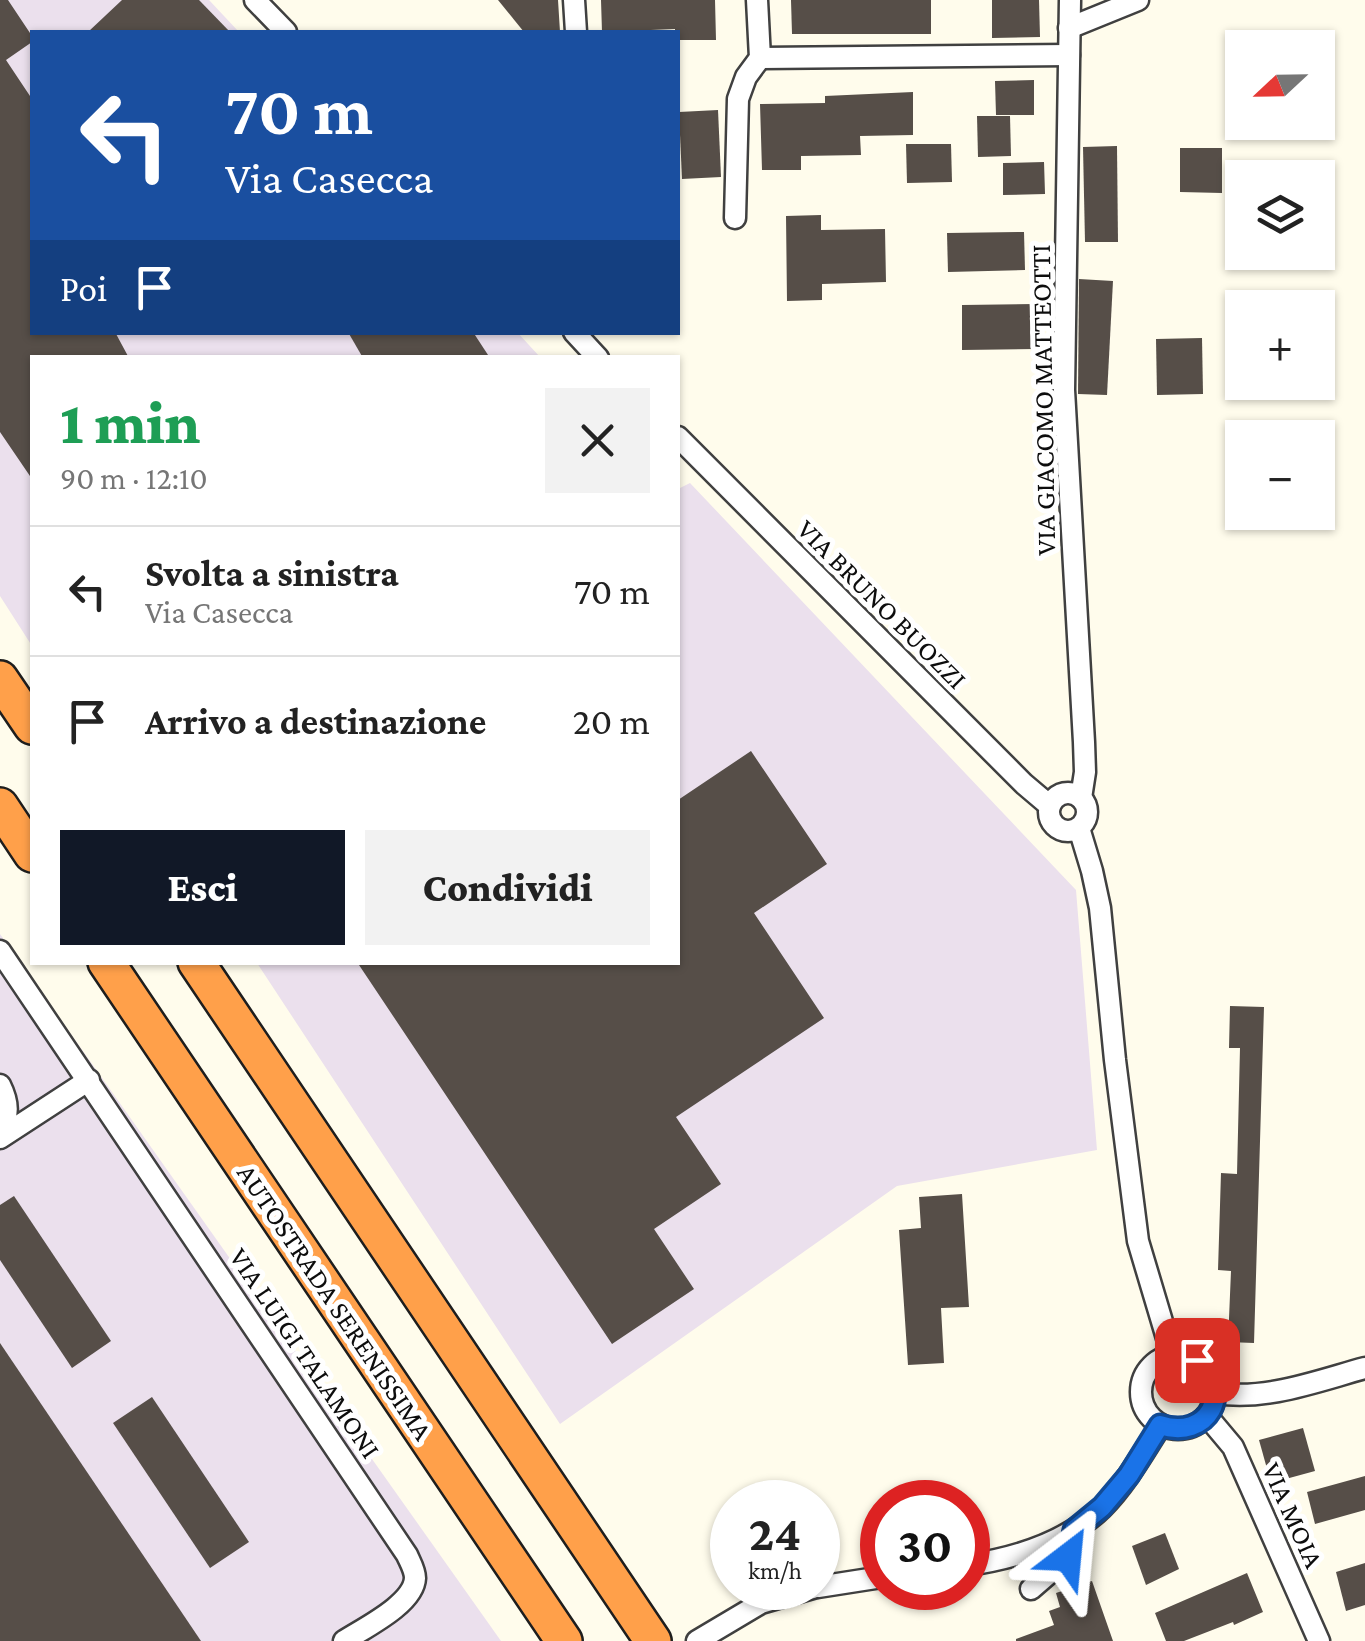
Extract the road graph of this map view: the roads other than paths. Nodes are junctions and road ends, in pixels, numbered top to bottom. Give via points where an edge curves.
1 (255, 0) edge
2 (574, 0) edge
3 (757, 0) edge
4 (1070, 0) edge
5 (1138, 0) edge
6 (1070, 28) junction
7 (284, 30) edge
8 (576, 30) edge
9 (1069, 55) junction
10 (760, 58) junction
11 (735, 218) dead end
12 (577, 335) edge
13 (595, 355) edge
14 (680, 439) edge
15 (0, 679) edge
16 (30, 723) edge
17 (1081, 798) junction
18 (0, 806) edge
19 (1050, 806) junction
20 (1079, 828) junction
21 (30, 851) edge
22 (0, 951) edge
23 (108, 965) edge
24 (198, 965) edge
25 (89, 1080) junction
26 (0, 1085) edge
27 (0, 1136) edge
28 (1172, 1355) junction
29 (1365, 1368) edge
30 (1216, 1393) junction
31 (1208, 1416) junction
32 (1160, 1425) junction
33 (1074, 1530) junction
34 (990, 1562) edge
35 (1031, 1589) dead end
36 (752, 1610) edge
37 (344, 1641) edge
38 (564, 1641) edge
39 (653, 1641) edge
40 (698, 1641) edge
41 (1319, 1641) edge

1 - 7 street
2 - 8 street
3 - 10 street
4 - 6 street, VIA GIACOMO MATTEOTTI
5 - 6 street
6 - 9 street, VIA GIACOMO MATTEOTTI
9 - 10 street
9 - 17 street, VIA GIACOMO MATTEOTTI via 1064,390 1085,772
10 - 11 street via 738,99
12 - 13 street
14 - 19 street, VIA BRUNO BUOZZI
15 - 16 highway
17 - 19 street via 1063,794
17 - 20 street, VIA GIACOMO MATTEOTTI via 1087,815
18 - 21 highway
19 - 20 street via 1058,828
20 - 28 street, VIA GIACOMO MATTEOTTI via 1100,908 1138,1241
22 - 25 street, VIA LUIGI TALAMONI
23 - 38 highway, AUTOSTRADA SERENISSIMA
24 - 39 highway
25 - 27 street
25 - 37 street, VIA LUIGI TALAMONI via 408,1555 415,1575 400,1605
26 - 27 street via 8,1103
28 - 30 street via 1208,1368
28 - 32 street via 1151,1366 1142,1386 1145,1408
29 - 30 street via 1280,1391
30 - 31 street
31 - 32 street via 1185,1429
31 - 41 street, VIA MOIA via 1232,1447
32 - 33 street via 1129,1475
33 - 34 street
33 - 35 street via 1068,1557
36 - 40 street

